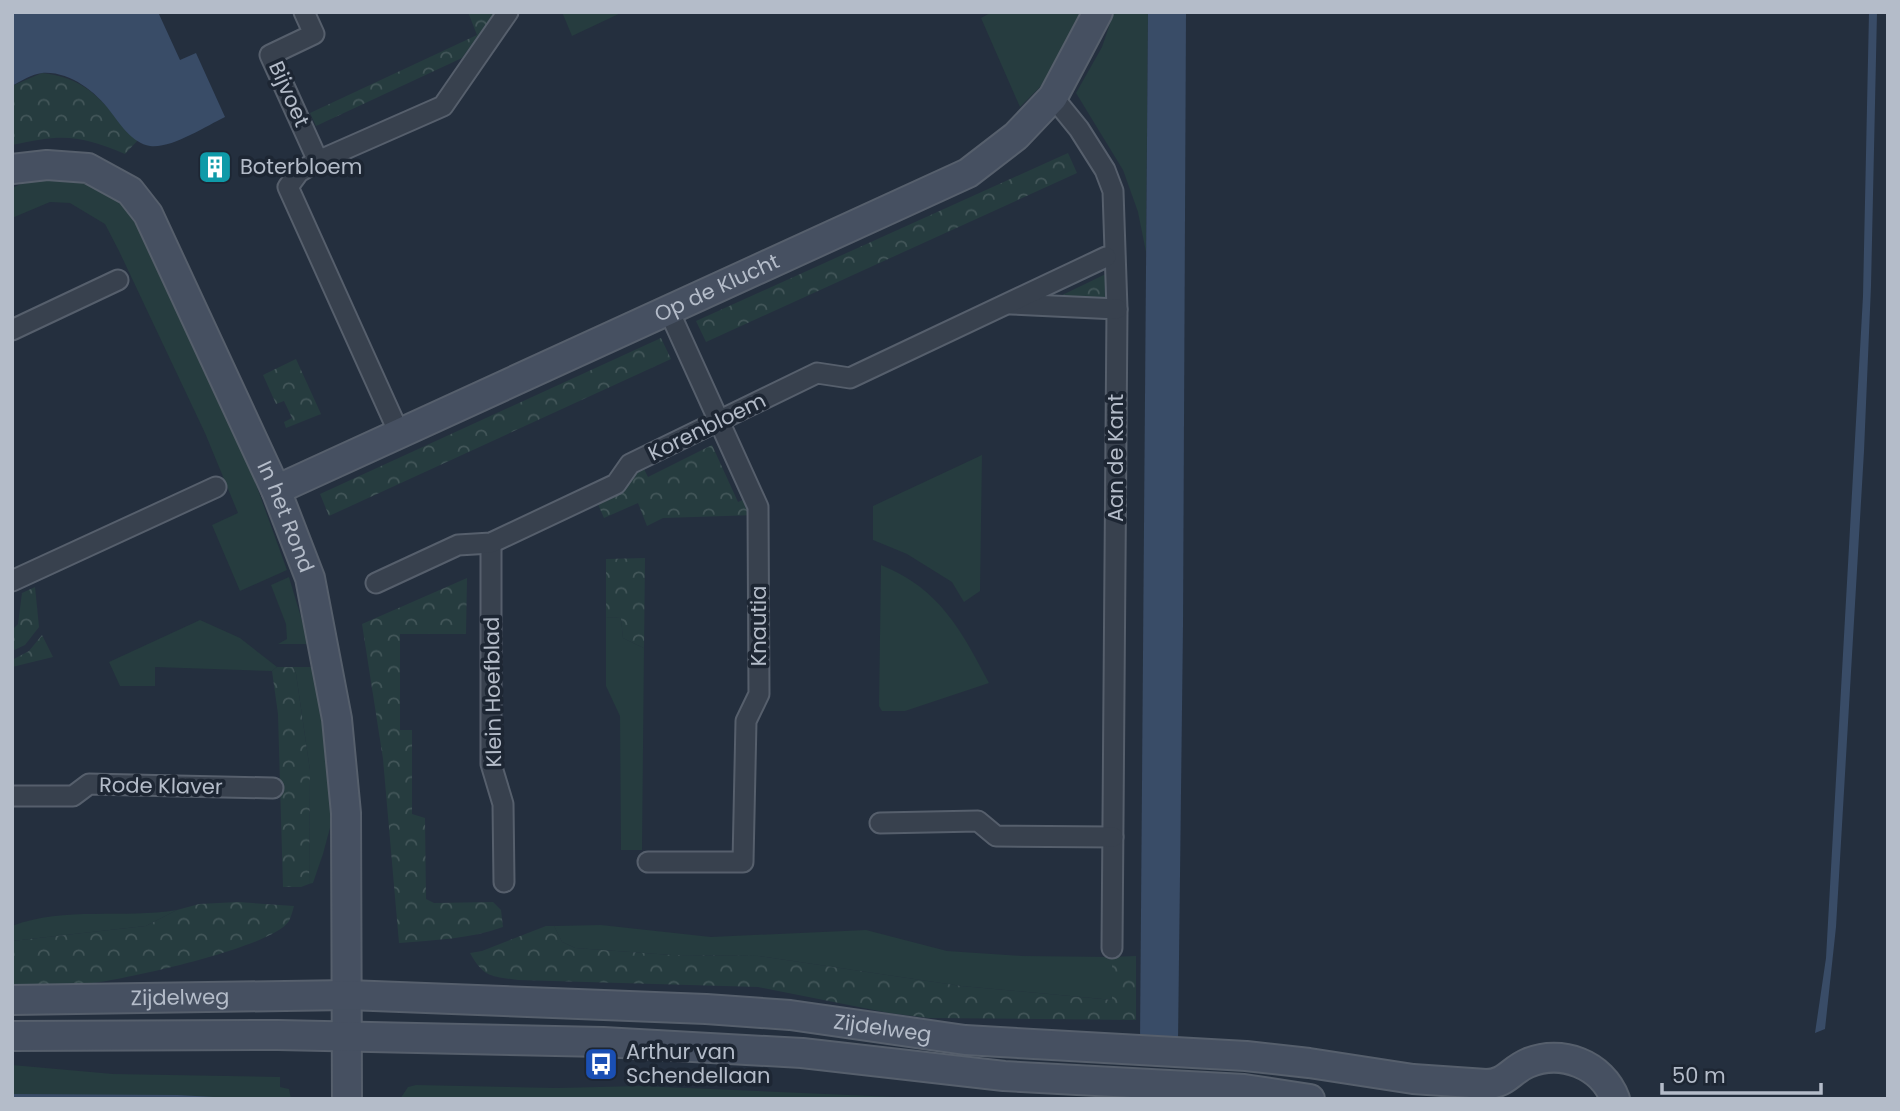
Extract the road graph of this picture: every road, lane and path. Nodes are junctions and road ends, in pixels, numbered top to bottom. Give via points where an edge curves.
1 (304, 12) edge
2 (509, 12) edge
3 (1098, 12) edge
4 (1053, 97) junction
5 (318, 161) junction
6 (12, 169) edge
7 (1106, 257) dead end
8 (118, 280) dead end
9 (1006, 304) junction
10 (1117, 309) junction
11 (669, 311) junction
12 (12, 330) edge
13 (719, 420) junction
14 (399, 433) junction
15 (216, 487) dead end
16 (276, 490) junction
17 (491, 543) junction
18 (12, 581) edge
19 (376, 583) dead end
20 (272, 788) dead end
21 (12, 796) edge
22 (880, 823) dead end
23 (1113, 837) junction
24 (648, 862) dead end
25 (504, 882) dead end
26 (1112, 948) dead end
27 (348, 995) junction
28 (12, 1000) edge
29 (12, 1036) edge
30 (348, 1038) junction
31 (1569, 1069) junction
32 (1413, 1079) junction
33 (1115, 1089) edge
34 (1509, 1093) edge
35 (347, 1099) edge
36 (1310, 1099) edge
37 (1481, 1099) edge
38 (1594, 1099) edge
39 (1615, 1099) edge

1 - 5 street, Bijvoet via 314,34 270,55
2 - 5 street via 443,106
3 - 4 main road, Op de Klucht
4 - 10 street, Aan de Kant via 1079,129 1113,191
4 - 11 main road, Op de Klucht via 1016,135 968,173
5 - 14 street via 299,172 289,190
6 - 16 main road, In het Rond via 47,165 88,168 130,191 148,214
7 - 9 street, Korenbloem
8 - 12 street
9 - 10 street, Korenbloem
9 - 13 street, Korenbloem via 850,378 817,373
10 - 23 street, Aan de Kant
11 - 13 street, Knautia
11 - 14 main road, Op de Klucht
13 - 17 street, Korenbloem via 630,464 616,484
13 - 24 street, Knautia via 758,507 759,694 746,721 743,862
14 - 16 main road, Op de Klucht
15 - 18 street
16 - 27 main road, In het Rond via 310,578 337,719 346,813
17 - 19 street, Korenbloem via 458,545
17 - 25 street, Klein Hoefblad via 491,764 503,804
20 - 21 street, Rode Klaver via 89,784 73,796
22 - 23 street via 978,821 996,836
23 - 26 street, Aan de Kant
27 - 28 main road, Zijdelweg
27 - 30 main road
27 - 32 main road, Zijdelweg via 790,1015 965,1040 1296,1062
29 - 30 main road, Zijdelweg
30 - 33 main road, Zijdelweg via 603,1042 802,1053
30 - 35 main road
31 - 34 main road
31 - 38 main road
31 - 39 main road via 1592,1069
32 - 34 main road, Zijdelweg via 1497,1084
32 - 37 main road, Zijdelweg
33 - 36 main road, Zijdelweg via 1244,1089

